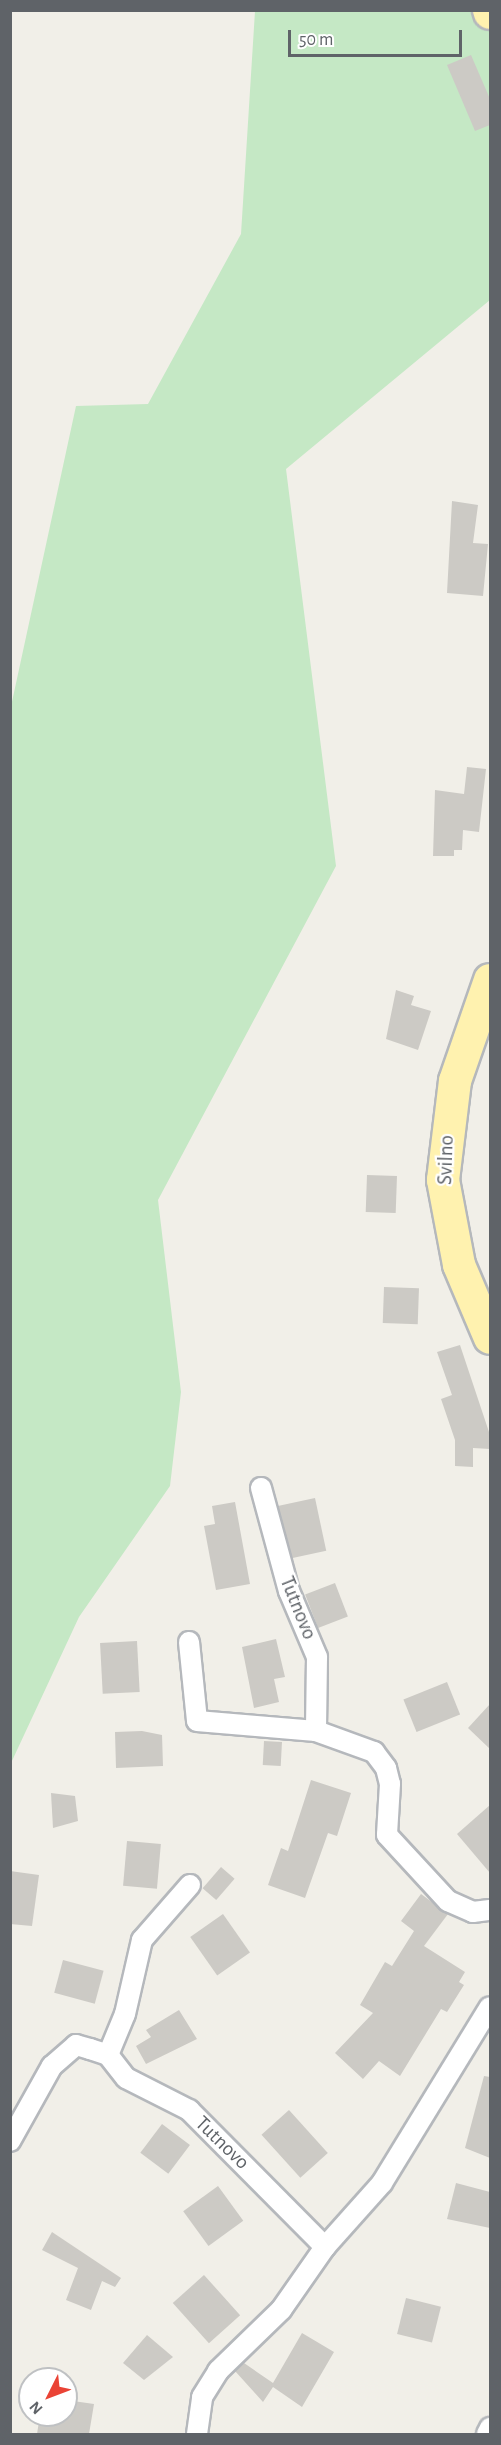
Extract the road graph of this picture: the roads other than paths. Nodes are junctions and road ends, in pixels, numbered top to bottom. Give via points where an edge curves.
1 (490, 980) edge
2 (490, 1338) edge
3 (261, 1488) dead end
4 (189, 1642) dead end
5 (316, 1731) junction
6 (190, 1885) dead end
7 (490, 1910) edge
8 (490, 2007) edge
9 (108, 2055) junction
10 (10, 2141) edge
11 (325, 2247) junction
12 (490, 2428) edge
13 (197, 2434) edge
14 (487, 2434) edge

1 - 2 main road, Svilno via 455,1081 443,1180 459,1265
3 - 5 street, Tutnovo via 289,1591 317,1657
4 - 5 street via 197,1721
5 - 7 street via 374,1752 386,1768 390,1784 387,1835 448,1901 473,1912
6 - 9 street via 142,1940 125,2014
8 - 11 street via 382,2182
9 - 10 street via 76,2045 65,2053 34,2093
9 - 11 street, Tutnovo via 126,2078 189,2110
11 - 13 street via 281,2310 218,2371 202,2397
12 - 14 street

